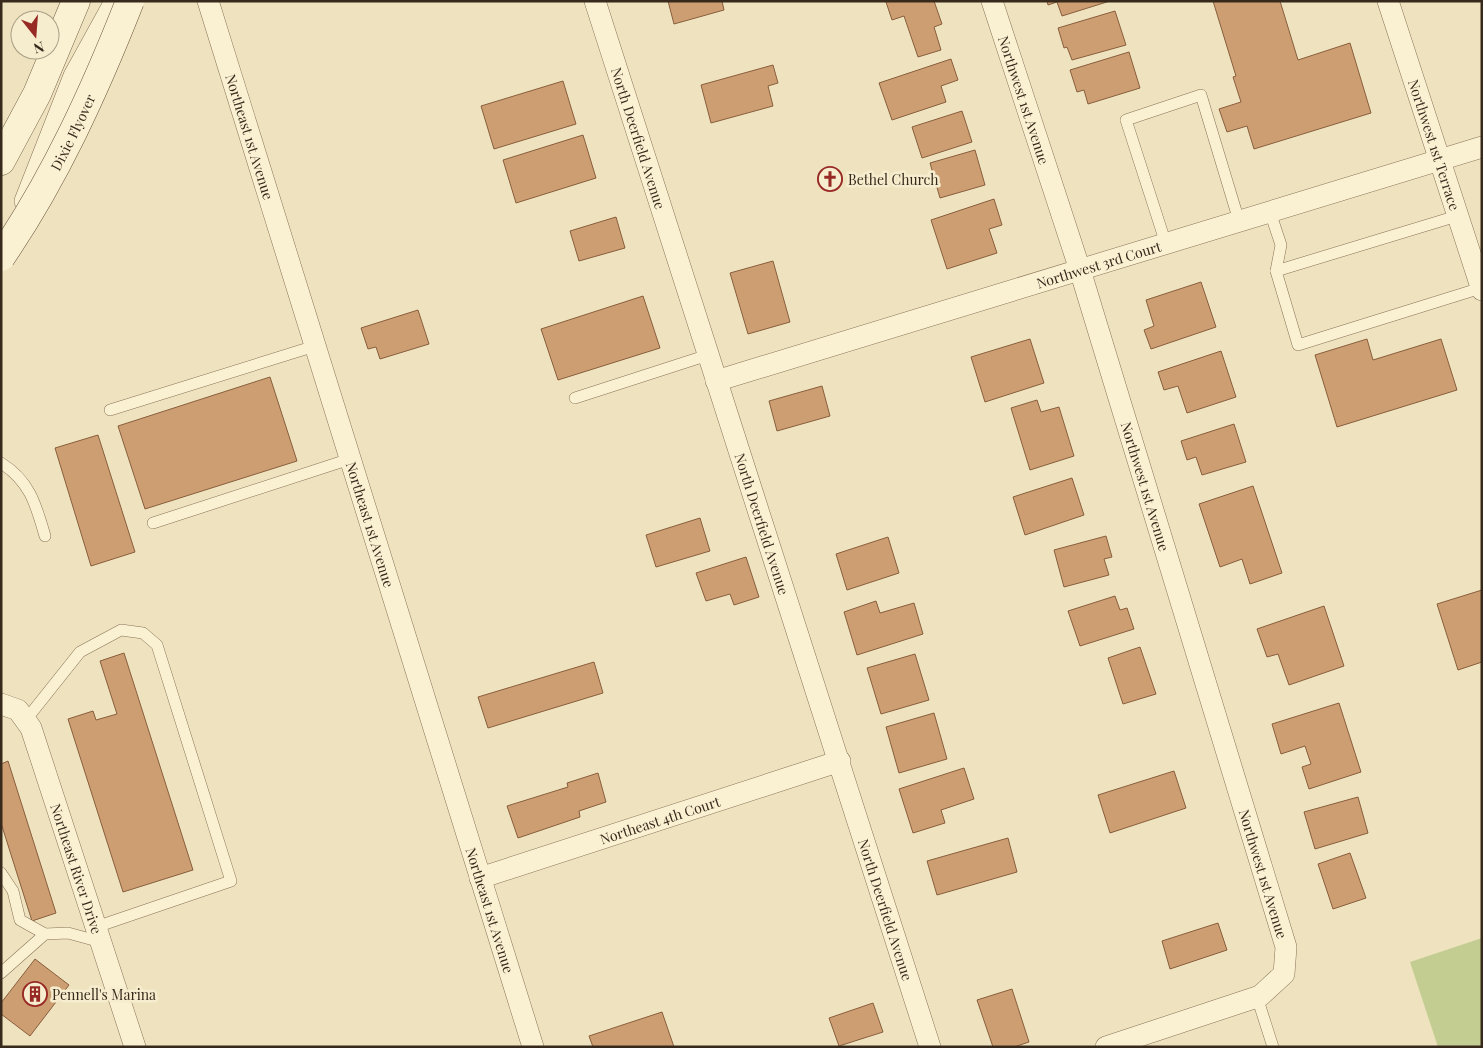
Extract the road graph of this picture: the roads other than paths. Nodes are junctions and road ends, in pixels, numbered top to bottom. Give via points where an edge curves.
1 (76, 1) edge
2 (119, 1) edge
3 (130, 1) edge
4 (208, 1) edge
5 (595, 1) edge
6 (992, 1) edge
7 (1388, 1) edge
8 (1482, 147) edge
9 (1, 161) edge
10 (1438, 161) junction
11 (1270, 212) junction
12 (1457, 216) junction
13 (1239, 222) junction
14 (1166, 244) junction
15 (1, 257) edge
16 (1, 262) edge
17 (1080, 270) junction
18 (1276, 271) junction
19 (1482, 289) edge
20 (315, 346) junction
21 (708, 355) junction
22 (716, 381) junction
23 (575, 398) dead end
24 (110, 410) dead end
25 (350, 459) junction
26 (1, 463) edge
27 (154, 522) dead end
28 (45, 536) dead end
29 (1, 704) edge
30 (25, 721) junction
31 (840, 761) junction
32 (1, 873) edge
33 (480, 878) junction
34 (45, 934) junction
35 (98, 934) junction
36 (1, 973) edge
37 (1257, 997) junction
38 (135, 1047) edge
39 (533, 1047) edge
40 (930, 1047) edge
41 (1106, 1047) edge
42 (1273, 1047) edge

1 - 9 main road via 37,94
2 - 16 street via 112,7 74,76
3 - 15 main road, Dixie Flyover, bridge via 73,133
4 - 20 street, Northeast 1st Avenue
5 - 21 street, North Deerfield Avenue
6 - 17 street, Northwest 1st Avenue
7 - 10 street, Northwest 1st Terrace
8 - 10 street, Northwest 3rd Court
10 - 11 street, Northwest 3rd Court
10 - 12 street, Northwest 1st Terrace
11 - 13 street, Northwest 3rd Court
11 - 18 lane via 1281,245
12 - 18 lane
12 - 19 street, Northwest 1st Terrace
13 - 14 street, Northwest 3rd Court
13 - 14 lane via 1201,95 1126,120
14 - 17 street, Northwest 3rd Court
17 - 22 street, Northwest 3rd Court
17 - 37 street, Northwest 1st Avenue via 1286,946 1284,974
18 - 19 lane via 1298,345
20 - 24 lane
20 - 25 street, Northeast 1st Avenue
21 - 22 street, North Deerfield Avenue
21 - 23 lane
22 - 31 street, North Deerfield Avenue
25 - 27 lane
25 - 33 street, Northeast 1st Avenue
26 - 28 lane via 34,497
29 - 30 street, Northeast River Drive via 18,710
30 - 35 street, Northeast River Drive
30 - 35 lane via 80,652 120,630 143,633 157,645 231,881
31 - 33 street, Northeast 4th Court
31 - 40 street, North Deerfield Avenue
32 - 34 lane via 13,891 20,920
33 - 39 street, Northeast 1st Avenue
34 - 35 lane
34 - 36 lane
35 - 38 street, Northeast River Drive
37 - 41 street
37 - 42 lane

